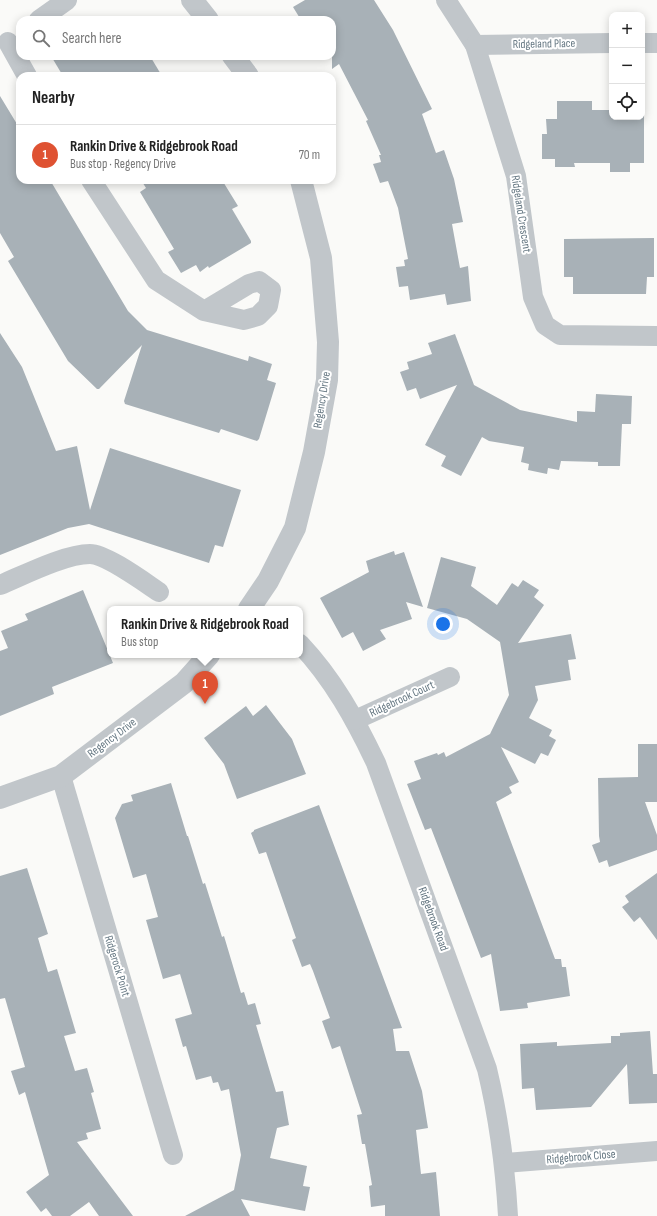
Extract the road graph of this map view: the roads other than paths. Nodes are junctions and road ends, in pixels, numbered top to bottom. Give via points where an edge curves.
1 (67, 0) edge
2 (192, 0) edge
3 (446, 0) edge
4 (45, 16) edge
5 (205, 16) edge
6 (10, 42) edge
7 (609, 43) edge
8 (645, 43) edge
9 (657, 43) edge
10 (475, 45) junction
11 (16, 53) edge
12 (20, 60) edge
13 (236, 60) edge
14 (26, 72) edge
15 (245, 72) edge
16 (93, 184) edge
17 (302, 184) edge
18 (204, 311) dead end
19 (657, 336) edge
20 (0, 585) edge
21 (159, 592) dead end
22 (256, 606) edge
23 (303, 647) edge
24 (206, 658) edge
25 (450, 677) dead end
26 (355, 720) junction
27 (61, 776) junction
28 (0, 798) edge
29 (657, 1151) edge
30 (173, 1155) dead end
31 (505, 1163) junction
32 (508, 1216) edge

1 - 4 street
2 - 5 street
3 - 10 street, Ridgeland Crescent
6 - 11 street
7 - 10 street, Ridgeland Place
8 - 9 street
10 - 19 street, Ridgeland Crescent via 516,176 533,297 545,325 560,335
12 - 14 street
13 - 15 street
16 - 18 street via 156,280
17 - 22 street, Regency Drive via 321,258 328,342 327,380 314,452 295,528
20 - 21 street via 68,558 90,554 108,560
23 - 26 street, Ridgebrook Road via 340,694
24 - 27 street, Regency Drive via 184,683
25 - 26 street, Ridgebrook Court
26 - 31 street, Ridgebrook Road via 376,763 487,1069 498,1115
27 - 28 street, Regency Drive
27 - 30 street, Ridgerock Point
29 - 31 street, Ridgebrook Close
31 - 32 street, Ridgebrook Road

